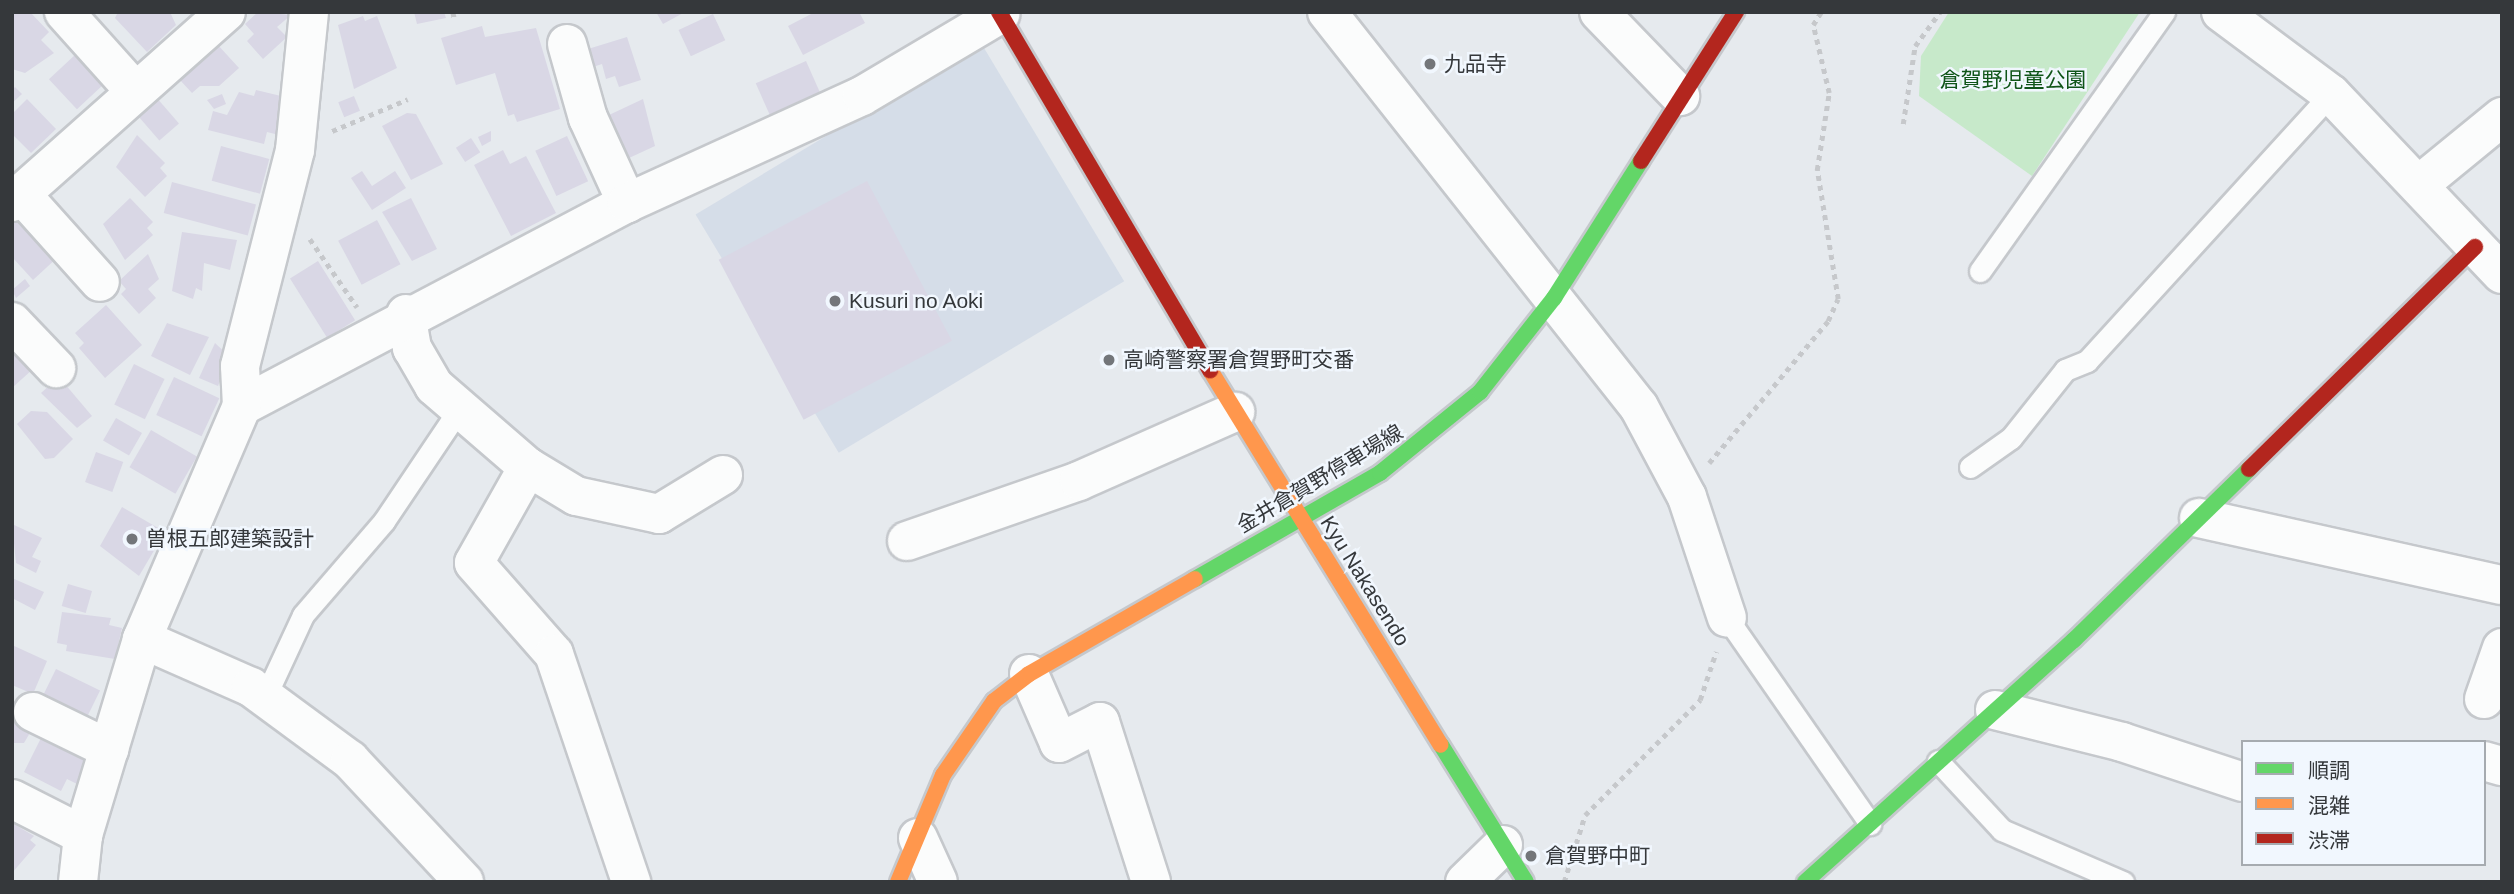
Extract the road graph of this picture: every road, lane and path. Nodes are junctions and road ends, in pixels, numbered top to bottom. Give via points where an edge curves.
1 (64, 12) edge
2 (226, 12) edge
3 (309, 12) edge
4 (453, 12) edge
5 (1327, 12) edge
6 (1599, 12) edge
7 (1736, 12) edge
8 (1821, 12) edge
9 (1940, 12) edge
10 (2164, 12) edge
11 (2221, 12) edge
12 (999, 13) edge
13 (454, 21) dead end
14 (567, 44) dead end
15 (135, 91) junction
16 (2331, 94) junction
17 (1680, 96) junction
18 (408, 99) dead end
19 (2502, 117) edge
20 (1903, 124) dead end
21 (296, 146) junction
22 (2420, 184) junction
23 (16, 198) edge
24 (627, 203) junction
25 (281, 208) junction
26 (2475, 247) junction
27 (1980, 271) dead end
28 (2502, 274) edge
29 (100, 282) dead end
30 (1553, 298) junction
31 (12, 322) edge
32 (390, 323) junction
33 (55, 368) dead end
34 (242, 406) junction
35 (460, 408) junction
36 (1235, 412) junction
37 (528, 467) junction
38 (1970, 467) dead end
39 (723, 475) dead end
40 (1687, 497) junction
41 (1300, 515) junction
42 (2199, 518) junction
43 (907, 541) dead end
44 (2502, 584) edge
45 (1727, 618) junction
46 (142, 639) junction
47 (2502, 648) edge
48 (1029, 674) junction
49 (265, 697) junction
50 (2483, 699) dead end
51 (1994, 710) junction
52 (33, 712) dead end
53 (109, 749) junction
54 (1938, 761) junction
55 (2241, 781) edge
56 (12, 799) edge
57 (1870, 824) junction
58 (83, 835) junction
59 (918, 838) junction
60 (1503, 845) junction
61 (1828, 874) edge
62 (78, 882) edge
63 (464, 882) edge
64 (631, 882) edge
65 (898, 882) edge
66 (938, 882) edge
67 (1151, 882) edge
68 (1465, 882) edge
69 (1526, 882) edge
70 (1564, 882) edge
71 (1805, 882) edge
72 (2123, 882) edge

1 - 15 street
2 - 15 street
3 - 21 street
4 - 13 path
5 - 30 street
6 - 17 street
7 - 17 main road, 金井倉賀野停車場線
8 - 40 path via 1813,25 1829,93 1817,170 1838,299 1828,321 1728,433
9 - 20 path via 1915,46
10 - 27 lane
11 - 16 street
12 - 24 street via 862,96
12 - 36 main road, Kyu Nakasendo
14 - 24 street via 588,118
15 - 23 street
16 - 22 street
16 - 38 lane via 2087,361 2065,370 2011,438
17 - 30 main road, 金井倉賀野停車場線
18 - 21 path
19 - 22 street
21 - 25 street
22 - 26 street
23 - 29 street
24 - 32 street
25 - 32 path
25 - 34 street via 240,366
26 - 28 street
26 - 42 main road
30 - 40 street via 1639,407
30 - 41 main road, 金井倉賀野停車場線 via 1455,415 1380,472
31 - 33 street
32 - 34 street
32 - 35 street via 412,348 434,386
34 - 46 street
35 - 37 street
35 - 49 lane via 384,521 303,615
36 - 41 main road, Kyu Nakasendo
36 - 43 street via 1079,481
37 - 39 street via 576,496 659,514
37 - 64 street via 474,563 554,654
40 - 45 street
41 - 48 main road, 金井倉賀野停車場線
41 - 60 main road, Kyu Nakasendo
42 - 44 street
42 - 51 main road
45 - 57 lane
45 - 70 path via 1700,700 1585,815
46 - 49 street
46 - 53 street
47 - 50 street
48 - 59 main road, 金井倉賀野停車場線 via 993,701 965,738
48 - 67 street via 1059,743 1100,722
49 - 63 street via 350,760
51 - 54 main road
51 - 55 street via 2122,742
52 - 53 street
53 - 58 street
54 - 57 main road
54 - 72 lane via 2002,830
56 - 58 street
57 - 61 main road
58 - 62 street
59 - 65 main road, 金井倉賀野停車場線
59 - 66 street
60 - 68 street
60 - 69 main road, Kyu Nakasendo
61 - 71 main road

